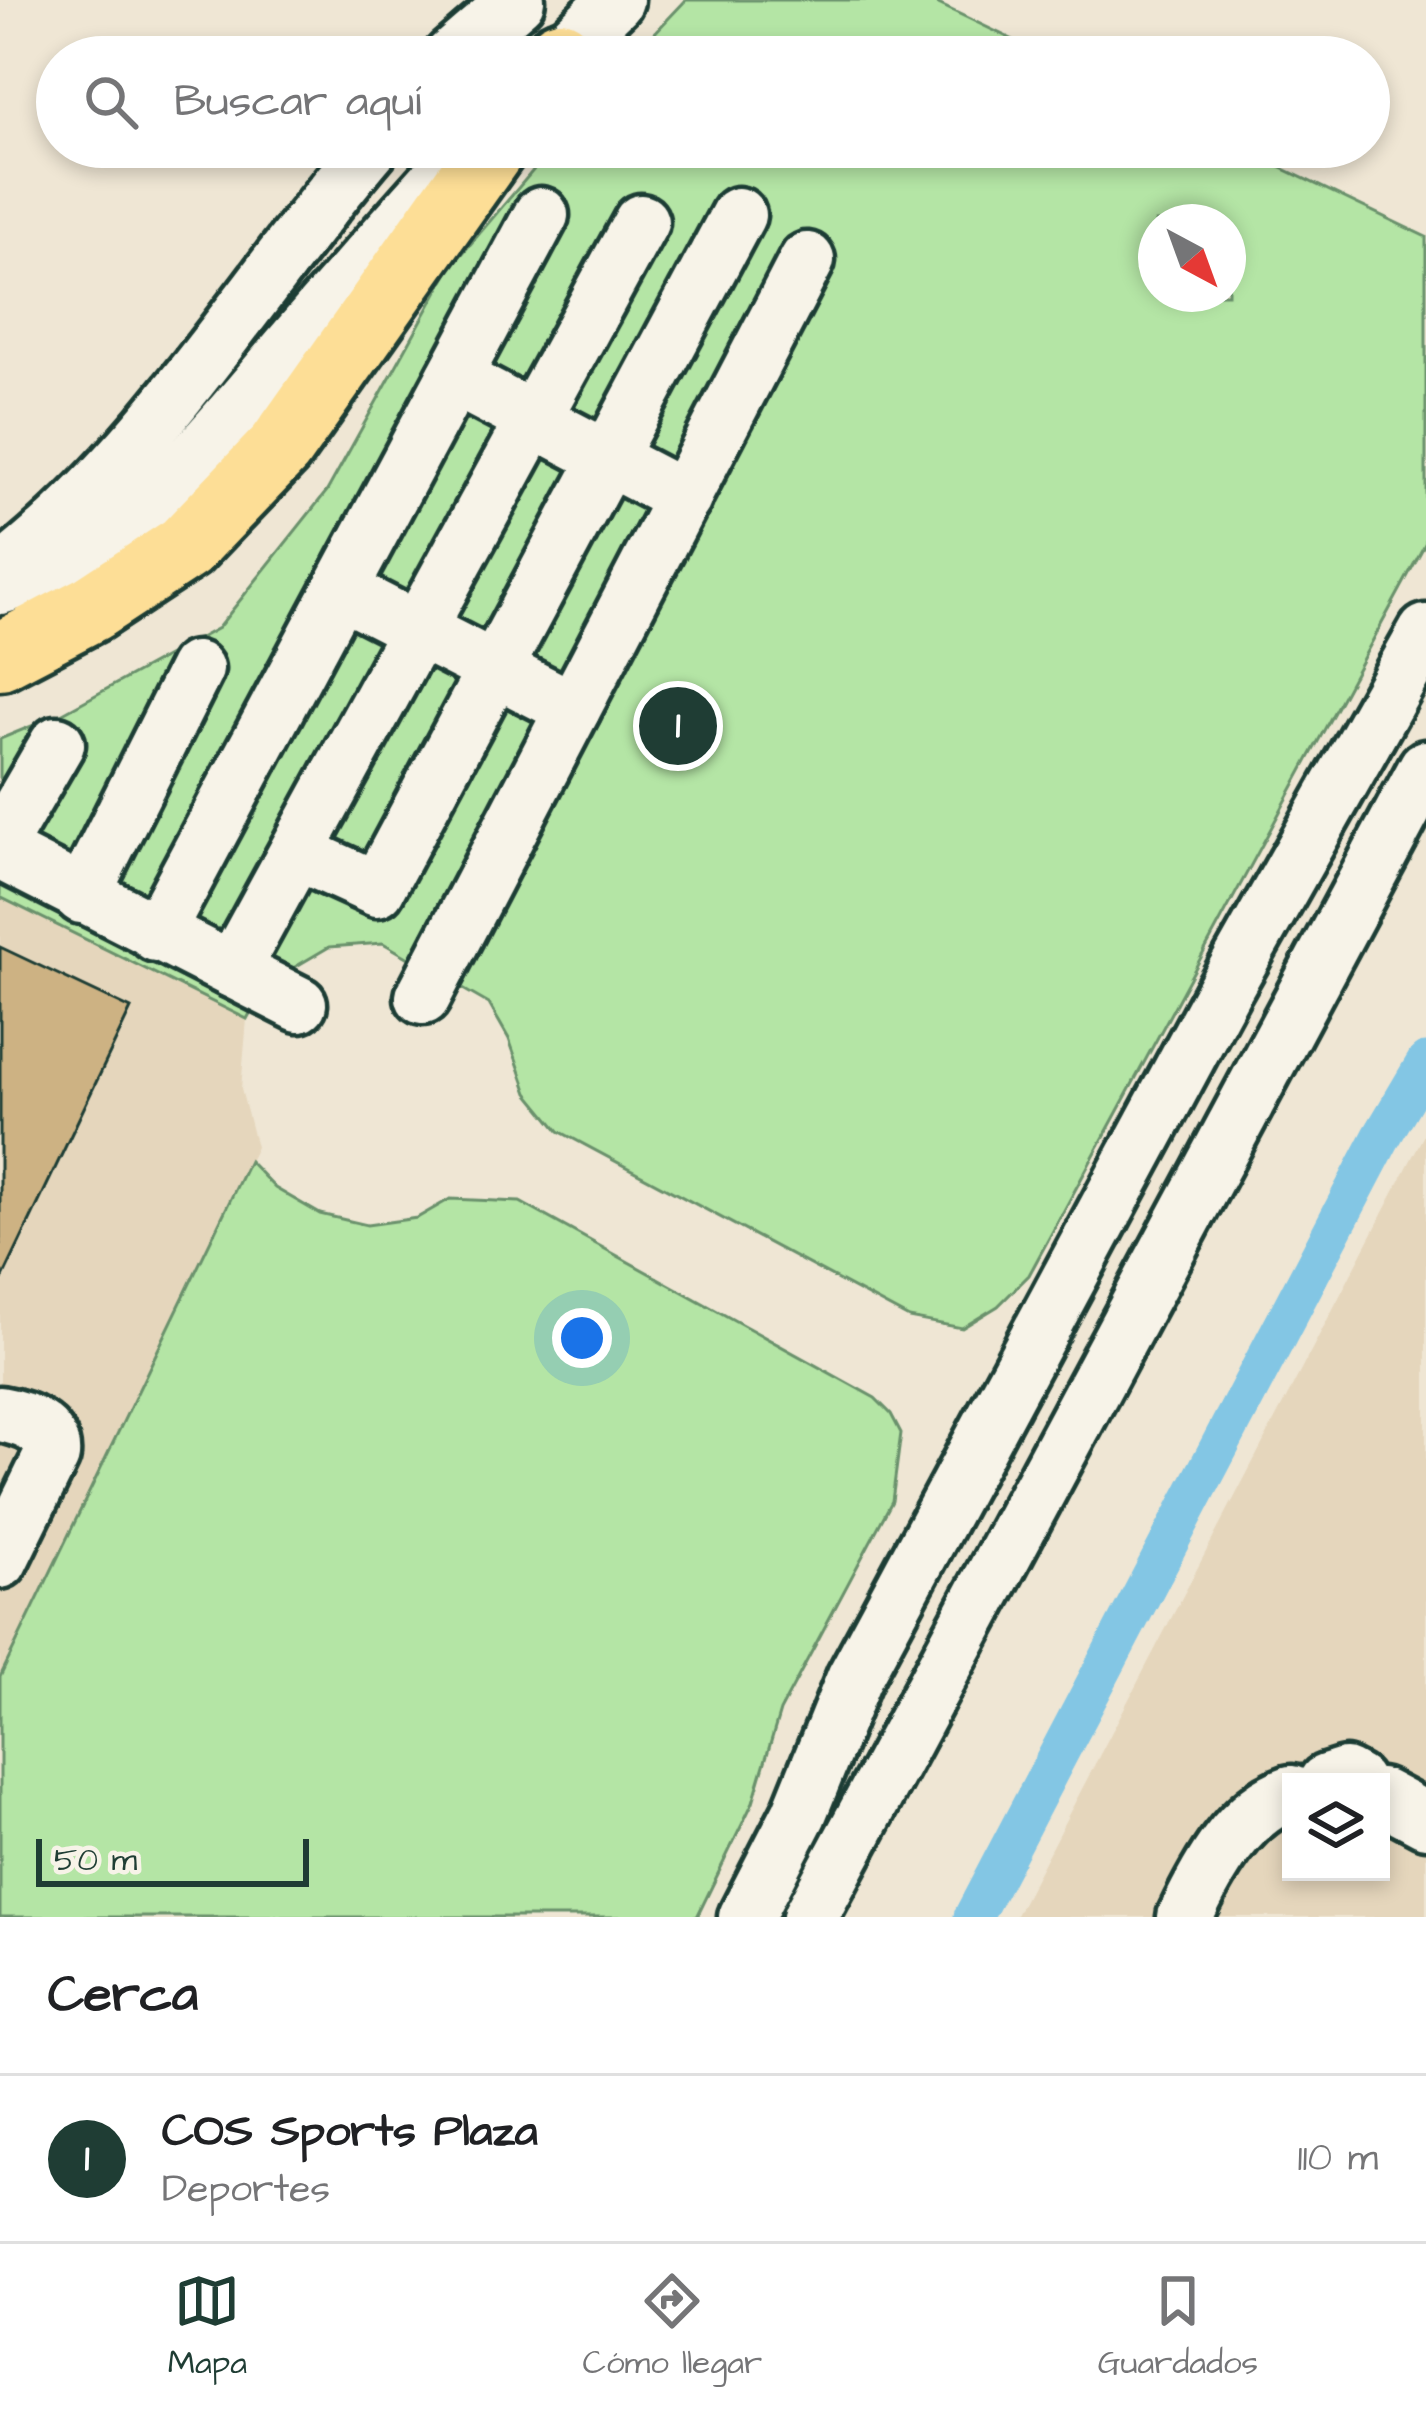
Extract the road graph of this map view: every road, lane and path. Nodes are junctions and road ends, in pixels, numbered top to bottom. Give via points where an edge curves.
1 (518, 0) edge
2 (616, 0) edge
3 (476, 36) edge
4 (579, 36) edge
5 (354, 168) edge
6 (449, 168) edge
7 (478, 168) edge
8 (541, 215) dead end
9 (738, 215) dead end
10 (641, 222) dead end
11 (807, 260) dead end
12 (454, 378) junction
13 (533, 418) junction
14 (608, 458) junction
15 (683, 498) junction
16 (0, 574) edge
17 (0, 587) edge
18 (340, 590) junction
19 (421, 628) junction
20 (1426, 632) edge
21 (0, 656) edge
22 (495, 668) junction
23 (196, 669) dead end
24 (573, 709) junction
25 (57, 744) dead end
26 (1426, 768) edge
27 (0, 842) edge
28 (0, 852) edge
29 (298, 853) junction
30 (82, 896) junction
31 (156, 934) junction
32 (232, 970) junction
33 (423, 997) dead end
34 (298, 1004) dead end
35 (0, 1414) edge
36 (0, 1561) edge
37 (1282, 1796) edge
38 (1390, 1801) edge
39 (1426, 1820) edge
40 (746, 1917) edge
41 (810, 1917) edge
42 (1185, 1917) edge

1 - 3 street
2 - 4 street
5 - 16 street via 147,431 92,493
6 - 17 street via 134,518 67,562
7 - 21 highway via 280,448 185,547
8 - 12 street
9 - 14 street
10 - 13 street
11 - 15 street
12 - 13 street
12 - 18 street
13 - 14 street
13 - 19 street
14 - 15 street
14 - 22 street
15 - 24 street
18 - 19 street
18 - 31 street
19 - 22 street
19 - 29 street
20 - 40 street via 1223,990 854,1678
22 - 24 street
22 - 29 street via 376,889
23 - 30 street
24 - 33 street
25 - 27 street
26 - 41 street
28 - 30 street
29 - 32 street
30 - 31 street
31 - 32 street
32 - 34 street
35 - 36 street via 53,1443
37 - 42 street via 1214,1856
38 - 39 street

